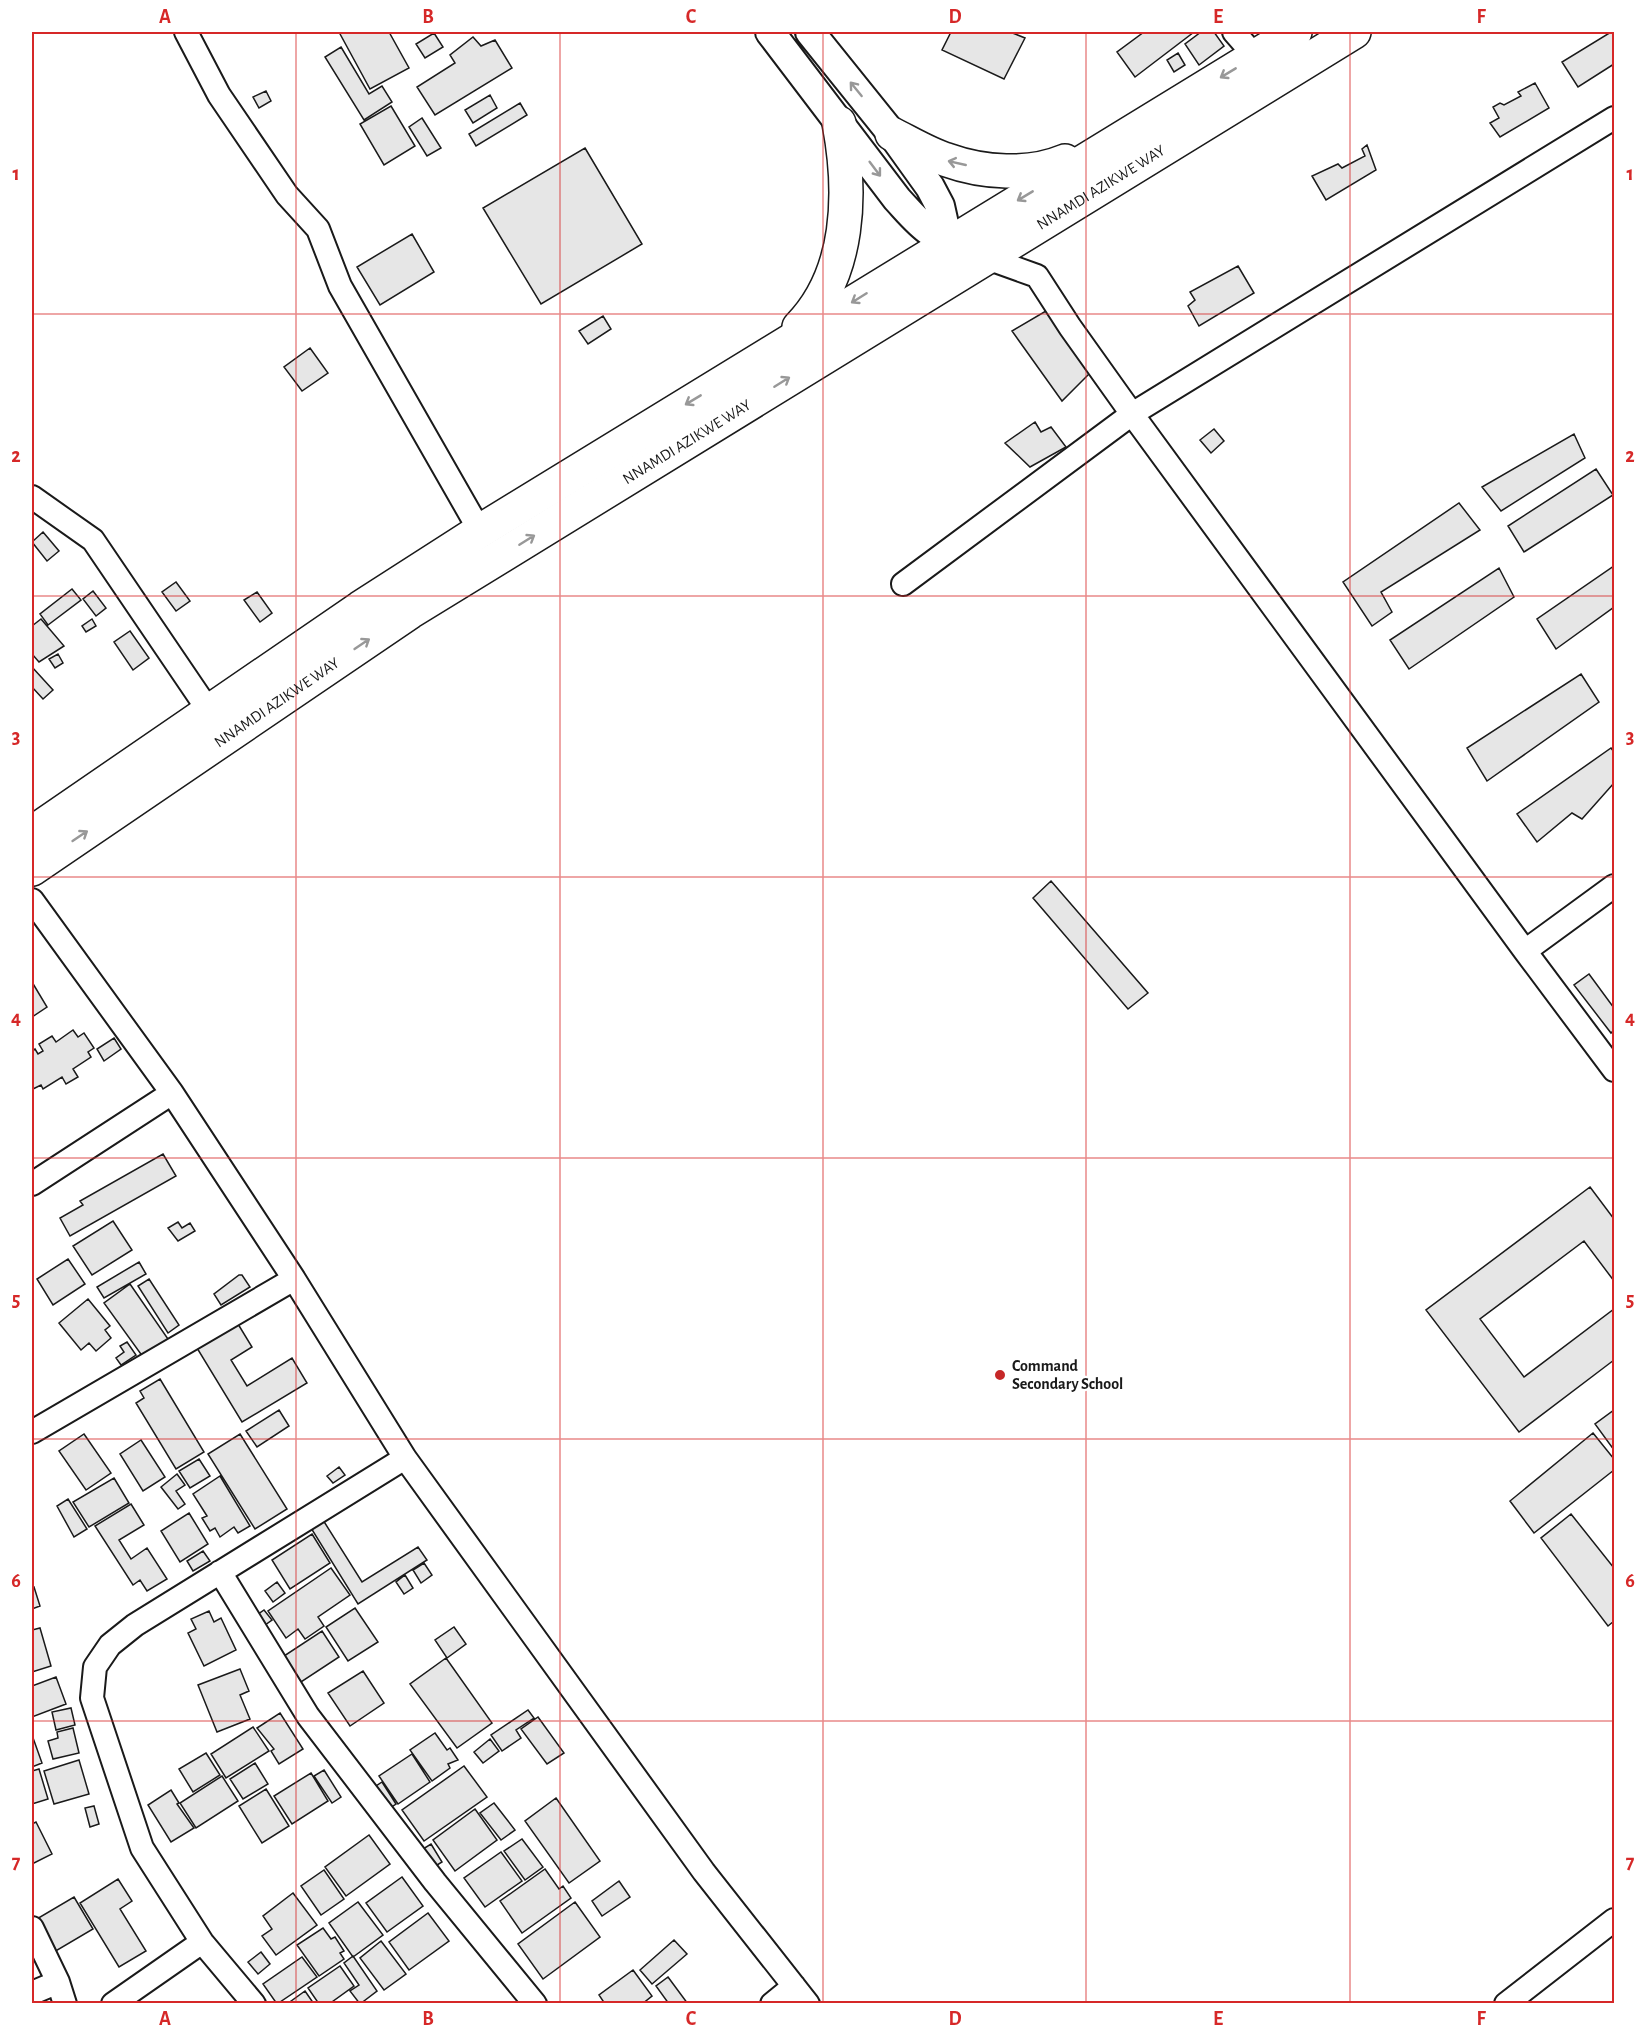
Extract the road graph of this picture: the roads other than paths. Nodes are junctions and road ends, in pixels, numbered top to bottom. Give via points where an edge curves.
1 (186, 32) edge
2 (770, 32) edge
3 (810, 32) edge
4 (1234, 32) edge
5 (1295, 32) edge
6 (1354, 32) edge
7 (1256, 56) junction
8 (1614, 118) edge
9 (839, 123) junction
10 (892, 134) junction
11 (1114, 142) junction
12 (1051, 216) junction
13 (948, 242) junction
14 (984, 257) junction
15 (912, 302) junction
16 (762, 358) junction
17 (1132, 414) junction
18 (32, 497) edge
19 (480, 531) junction
20 (903, 584) dead end
21 (209, 711) junction
22 (32, 833) edge
23 (32, 870) edge
24 (1614, 886) edge
25 (32, 900) edge
26 (1525, 951) junction
27 (1614, 1070) edge
28 (172, 1093) junction
29 (32, 1184) edge
30 (294, 1279) junction
31 (32, 1432) edge
32 (405, 1458) junction
33 (220, 1572) junction
34 (1614, 1920) edge
35 (32, 1928) edge
36 (202, 1942) junction
37 (58, 1982) junction
38 (32, 1993) edge
39 (801, 1995) edge
40 (65, 2004) edge
41 (113, 2004) edge
42 (254, 2004) edge
43 (536, 2004) edge
44 (772, 2004) edge
45 (1506, 2004) edge

1 - 19 street via 219,95 287,195 318,229 340,286
2 - 9 main road
10 -> 3 main road
4 - 7 street
5 - 7 highway, NNAMDI AZIKWE WAY
6 - 12 highway, NNAMDI AZIKWE WAY
7 -> 11 highway, NNAMDI AZIKWE WAY
8 - 17 street
9 -> 13 main road via 912,216
9 - 16 highway via 847,162 847,196 837,260 826,290 810,316
11 -> 10 highway via 1059,164 1024,171 985,170 947,160
10 - 13 main road via 940,206
11 -> 13 highway, NNAMDI AZIKWE WAY
12 - 13 main road via 1000,238
12 - 14 highway, NNAMDI AZIKWE WAY
13 - 15 main road via 932,279
13 -> 16 highway, NNAMDI AZIKWE WAY
14 - 15 highway, NNAMDI AZIKWE WAY
14 - 17 street via 1037,276
23 -> 15 highway, NNAMDI AZIKWE WAY via 410,612
16 -> 19 highway, NNAMDI AZIKWE WAY
17 - 20 street
17 - 26 street
18 - 21 street via 93,540
19 - 21 highway, NNAMDI AZIKWE WAY
21 - 22 highway, NNAMDI AZIKWE WAY
24 - 26 street
25 - 28 street
26 - 27 street
28 - 29 street
28 - 30 street
30 - 31 street
30 - 32 street
32 - 33 street
32 - 39 street via 704,1872
33 - 36 street via 135,1625 111,1645 95,1667 92,1698 142,1848
33 - 43 street via 308,1716 435,1882
34 - 45 street
35 - 37 street
36 - 41 street
36 - 42 street
37 - 38 street
37 - 40 street
39 - 44 street

